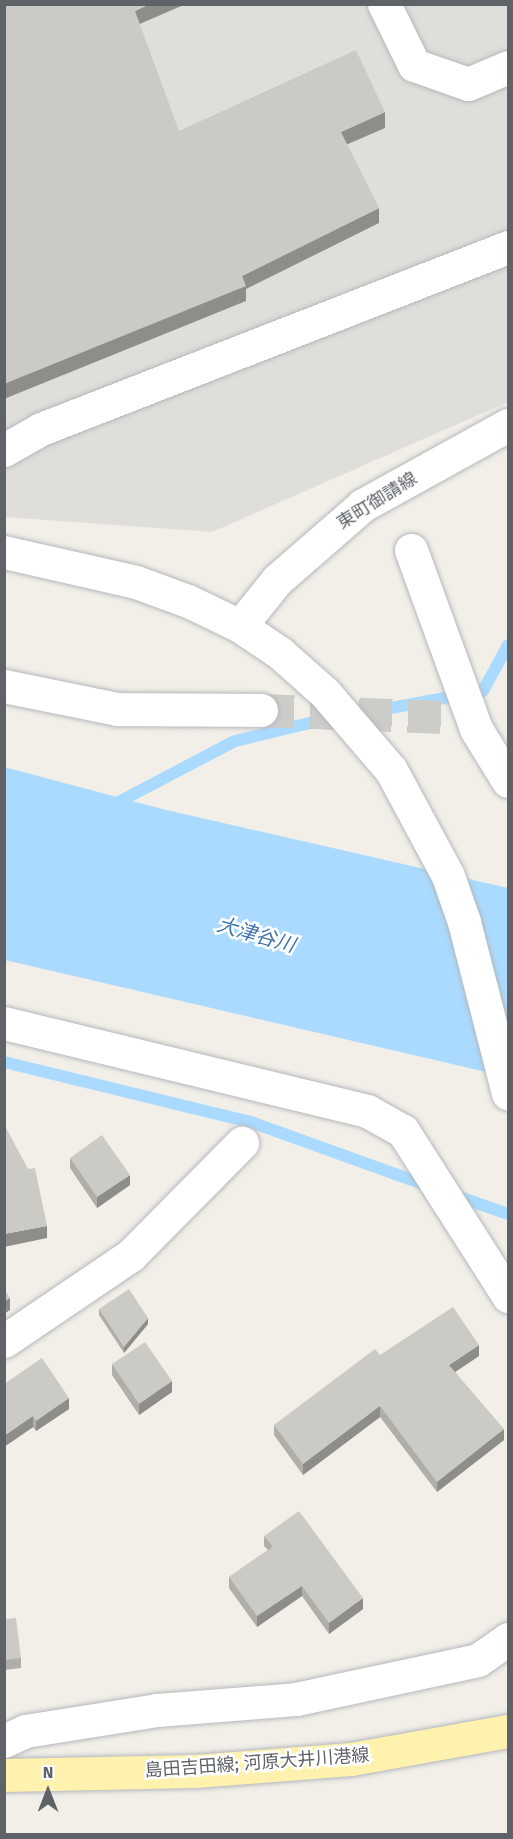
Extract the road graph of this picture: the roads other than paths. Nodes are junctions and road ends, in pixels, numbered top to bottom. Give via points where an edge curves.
1 (384, 4) edge
2 (508, 67) edge
3 (508, 247) edge
4 (508, 425) edge
5 (4, 450) edge
6 (411, 550) dead end
7 (4, 552) edge
8 (240, 626) junction
9 (4, 686) edge
10 (261, 710) tunnel mouth
11 (508, 781) edge
12 (4, 1023) edge
13 (508, 1093) edge
14 (242, 1143) dead end
15 (508, 1296) edge
16 (4, 1341) edge
17 (508, 1639) edge
18 (508, 1731) edge
19 (4, 1741) edge
20 (4, 1775) edge

1 - 2 street via 414,64 468,84
3 - 5 street via 41,429
4 - 8 street, 東町御請線 via 347,517 278,580
6 - 11 street via 458,718
7 - 8 street via 136,582
8 - 13 street via 280,653 325,693 391,770 448,876 467,931
9 - 10 street via 117,709
12 - 15 street via 367,1111 403,1131
14 - 16 street via 131,1255
17 - 19 street via 478,1660 296,1699 157,1710 25,1731
18 - 20 main road, 島田吉田線; 河原大井川港線 via 351,1759 195,1771

